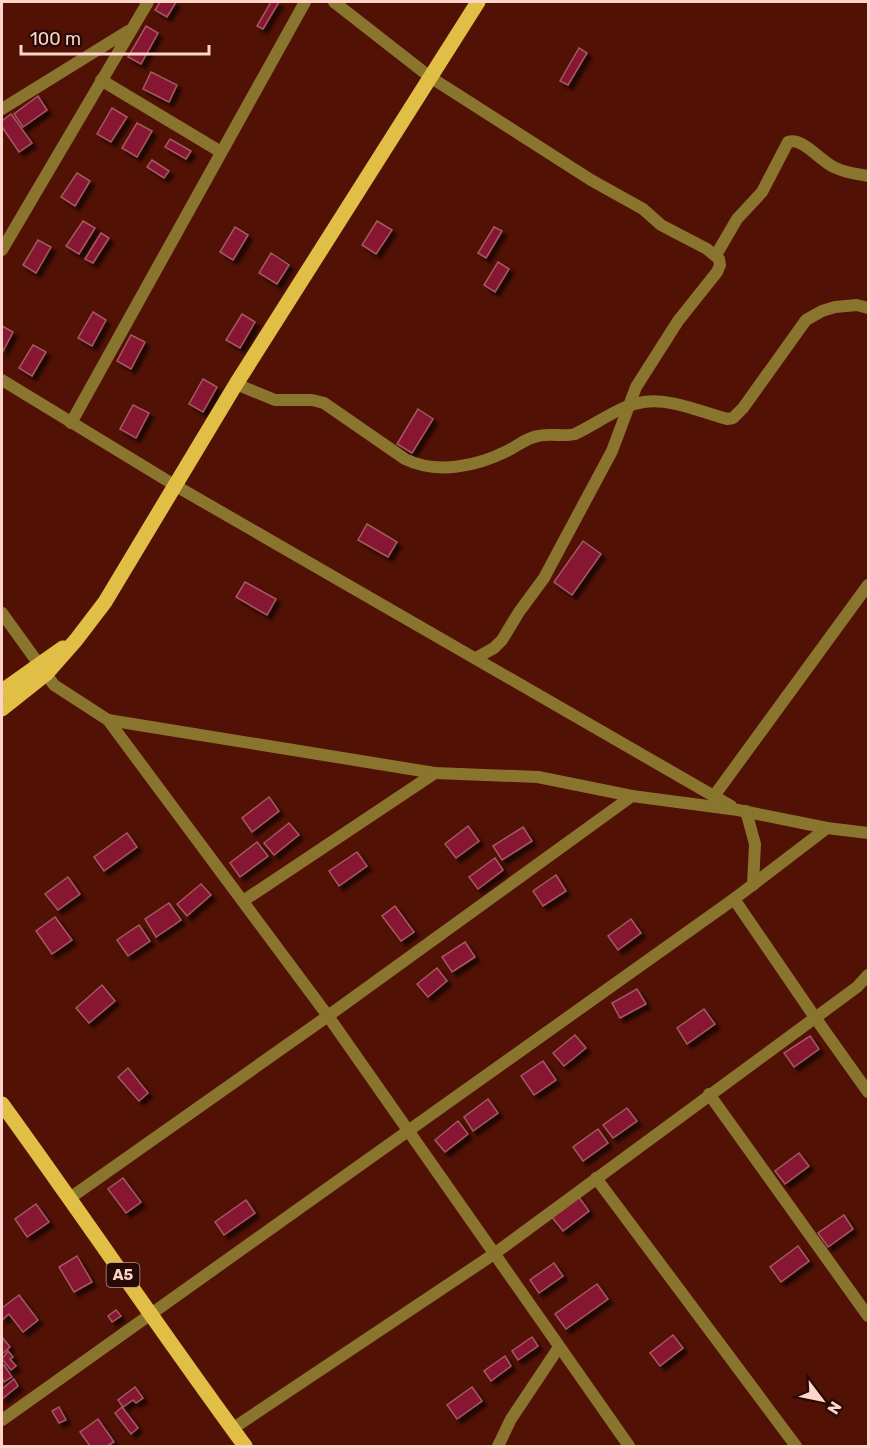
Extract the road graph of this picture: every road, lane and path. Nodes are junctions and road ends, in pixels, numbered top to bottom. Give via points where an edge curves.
1 (148, 2) edge
2 (305, 2) edge
3 (334, 2) edge
4 (478, 2) edge
5 (130, 29) junction
6 (430, 77) junction
7 (101, 80) junction
8 (2, 109) edge
9 (221, 152) junction
10 (868, 176) edge
11 (2, 250) edge
12 (716, 255) junction
13 (868, 308) edge
14 (2, 380) edge
15 (236, 384) junction
16 (628, 406) junction
17 (72, 423) junction
18 (176, 486) junction
19 (868, 585) edge
20 (2, 614) edge
21 (476, 658) junction
22 (42, 669) junction
23 (2, 691) edge
24 (2, 709) edge
25 (108, 720) junction
26 (435, 773) junction
27 (632, 796) junction
28 (714, 796) junction
29 (742, 810) junction
30 (827, 828) junction
31 (868, 833) edge
32 (753, 885) junction
33 (734, 899) junction
34 (243, 901) junction
35 (868, 975) edge
36 (328, 1016) junction
37 (814, 1016) junction
38 (868, 1092) edge
39 (709, 1094) junction
40 (2, 1104) edge
41 (409, 1130) junction
42 (596, 1178) junction
43 (70, 1198) junction
44 (494, 1254) junction
45 (149, 1314) junction
46 (868, 1316) edge
47 (559, 1347) junction
48 (2, 1420) edge
49 (232, 1429) junction
50 (245, 1446) edge
51 (498, 1446) edge
52 (629, 1446) edge
53 (796, 1446) edge

1 - 5 street
2 - 9 street
3 - 6 street
4 - 6 main road
5 - 7 street
5 - 8 street
6 - 12 street via 643,209 661,225
6 - 15 main road
7 - 9 street
7 - 11 street
9 - 17 street
10 - 12 street via 836,168 822,162 802,143 788,142 762,192 737,219
12 - 16 street via 720,265 717,272 672,329
13 - 16 street via 835,307 806,320 733,418 670,403
14 - 17 street
15 - 16 street via 275,400 319,401 405,459 417,465 446,467 483,461 539,435 567,436
15 - 18 main road
16 - 21 street via 612,451 544,578 502,640
17 - 18 street
18 - 21 street
18 - 22 main road via 105,602 76,640
19 - 28 street
20 - 22 street
21 - 28 street
22 - 23 main road
22 - 24 main road
22 - 25 street via 54,685
25 - 26 street
25 - 34 street
26 - 27 street via 538,777
26 - 34 street
27 - 29 street
27 - 36 street
28 - 29 street
29 - 30 street
29 - 32 street via 756,844
30 - 31 street
30 - 32 street
32 - 33 street
33 - 37 street
33 - 41 street
34 - 36 street
35 - 37 street
36 - 41 street
36 - 43 street
37 - 38 street
37 - 39 street
39 - 42 street
39 - 46 street
40 - 43 main road, A5
41 - 44 street
41 - 45 street
42 - 44 street
42 - 53 street
43 - 45 main road, A5
44 - 47 street
44 - 49 street
45 - 48 street
45 - 49 main road, A5
47 - 51 street
47 - 52 street
49 - 50 main road, A5

